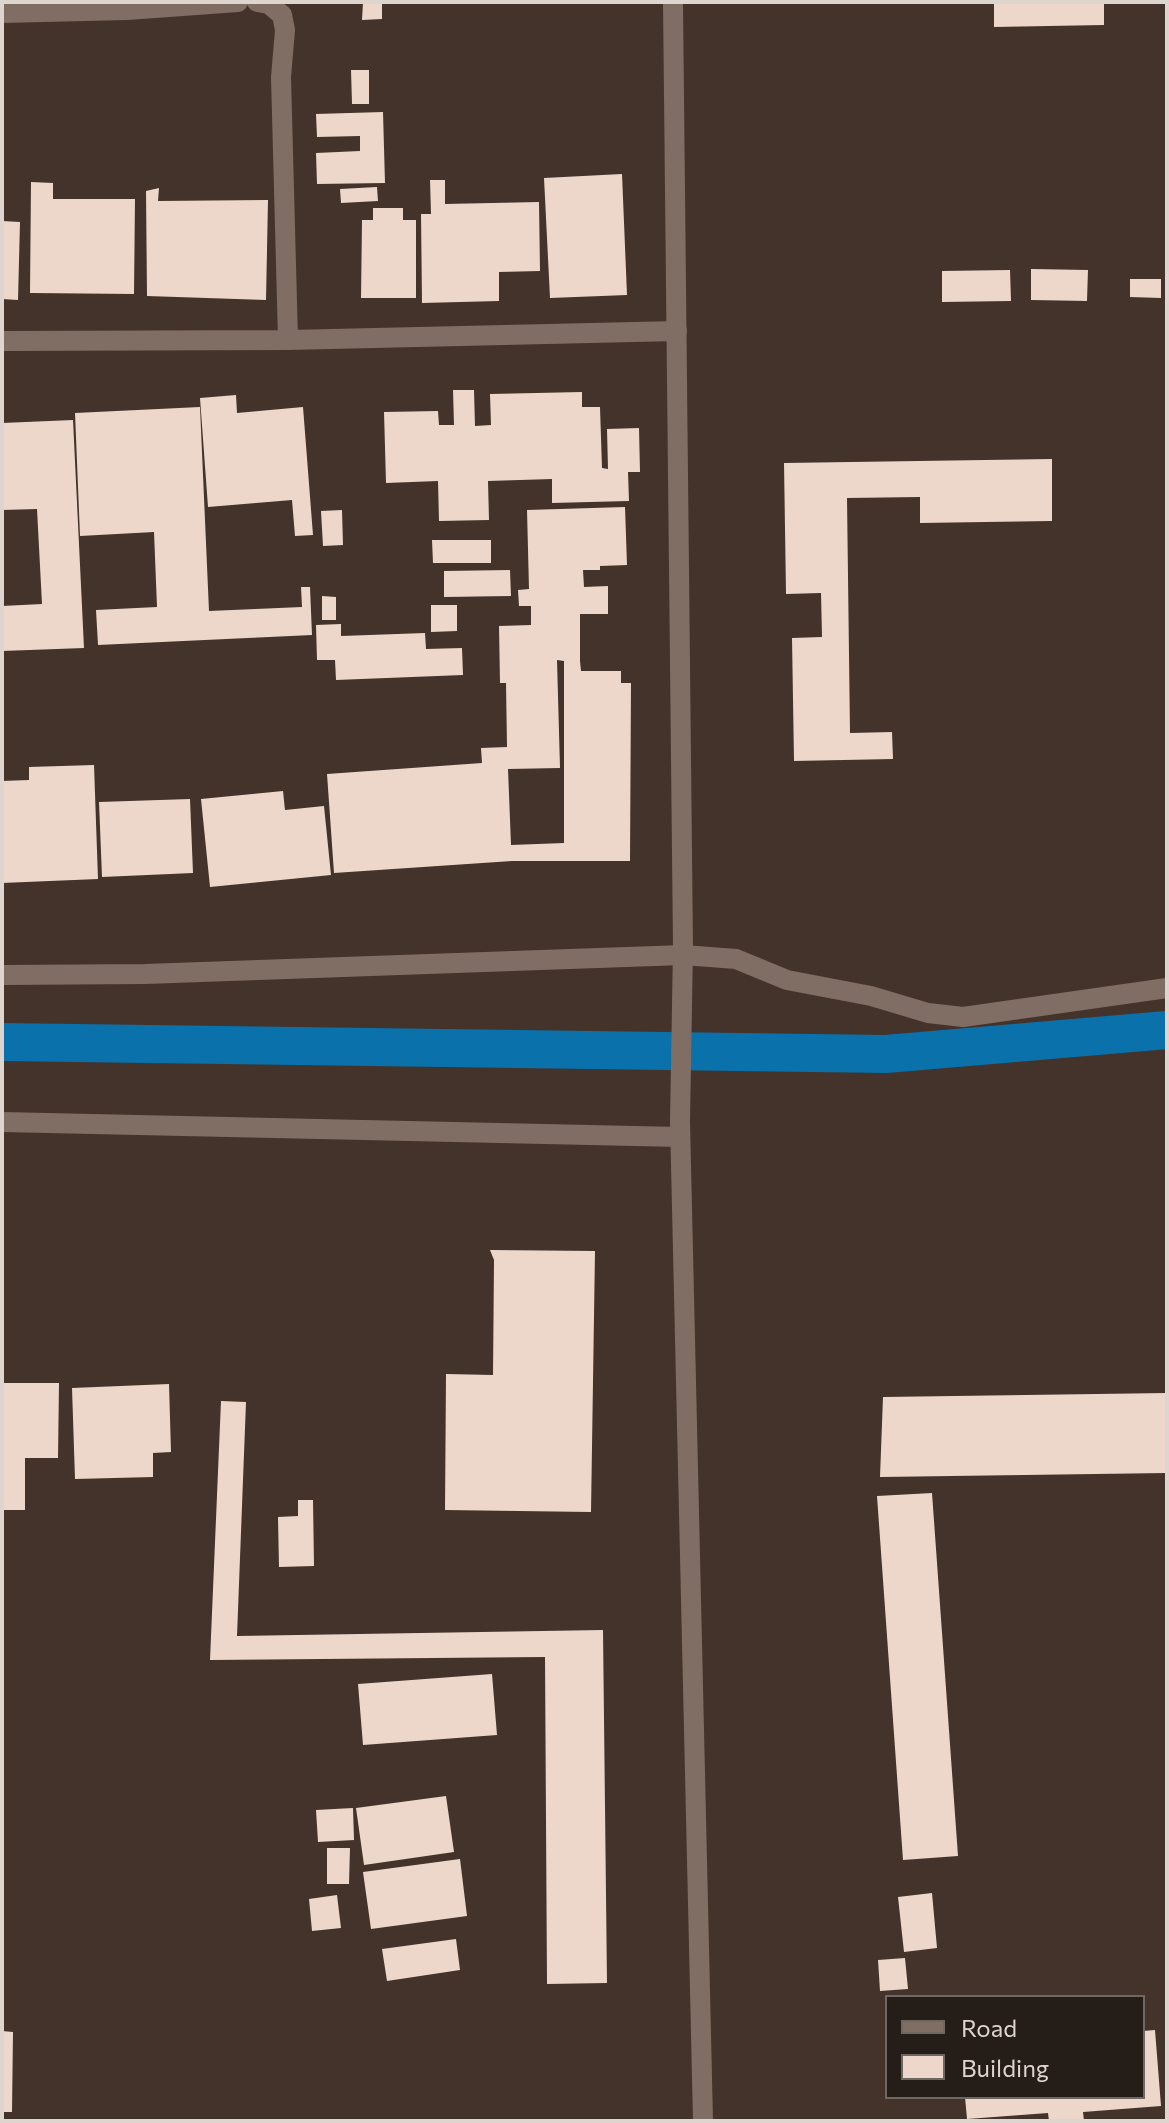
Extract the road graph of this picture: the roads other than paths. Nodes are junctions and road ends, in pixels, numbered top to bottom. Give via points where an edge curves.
1 (238, 2) edge
2 (257, 2) edge
3 (673, 2) edge
4 (2, 13) edge
5 (677, 331) junction
6 (288, 340) junction
7 (2, 341) edge
8 (682, 963) junction
9 (2, 975) edge
10 (1167, 988) edge
11 (2, 1122) edge
12 (680, 1129) junction
13 (703, 2121) edge

1 - 4 street
2 - 6 street via 282,15 285,30 281,77
3 - 5 street
5 - 6 street
5 - 8 street
6 - 7 street
8 - 9 street
8 - 10 street via 736,959 787,980 963,1017
8 - 12 street
11 - 12 street
12 - 13 street

